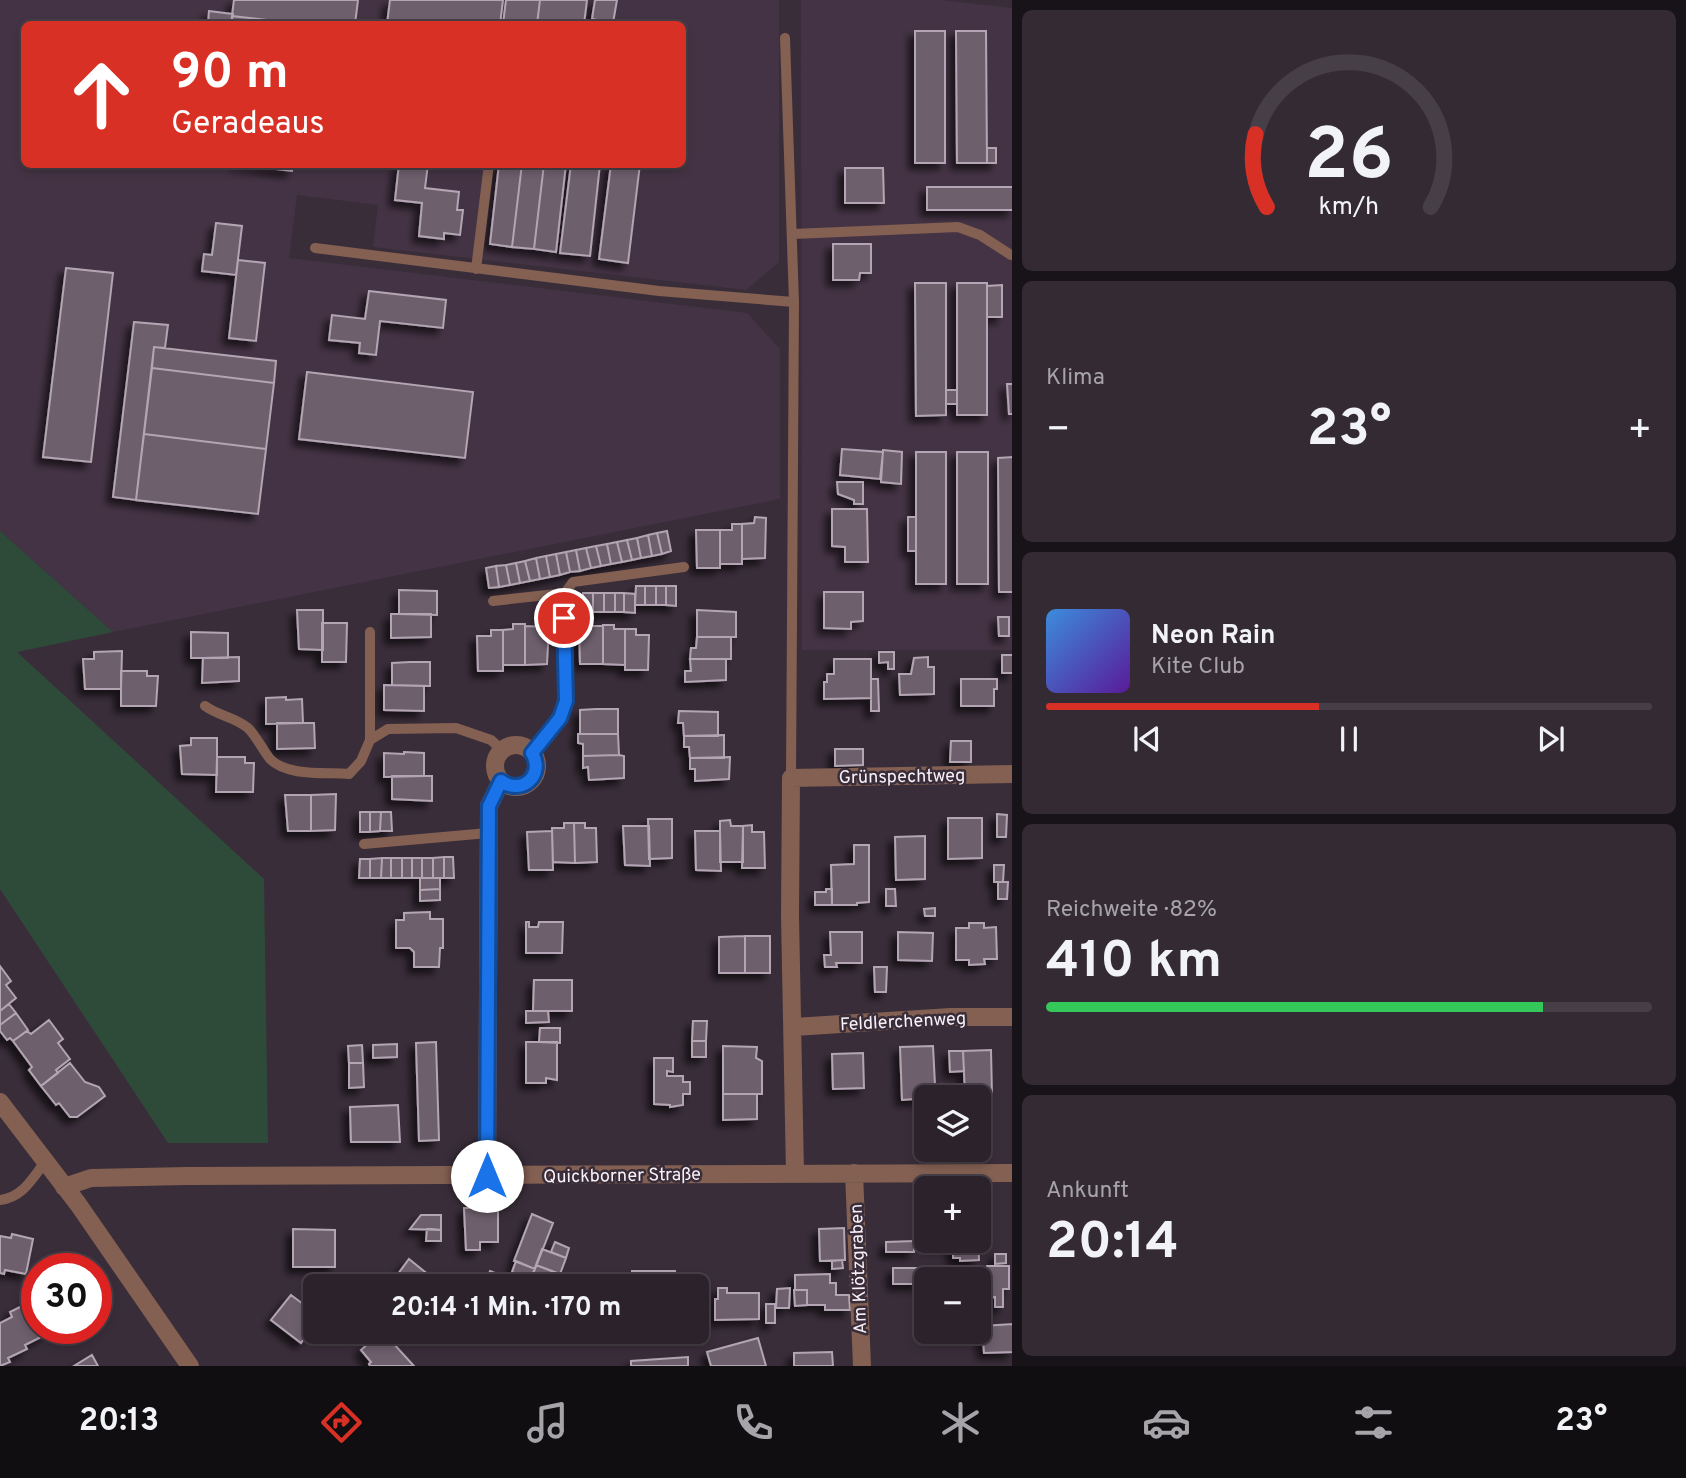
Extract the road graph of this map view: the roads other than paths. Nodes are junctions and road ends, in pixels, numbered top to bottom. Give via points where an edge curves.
1 (785, 38) dead end
2 (489, 168) edge
3 (793, 234) junction
4 (315, 248) dead end
5 (1011, 255) edge
6 (476, 269) junction
7 (794, 302) junction
8 (684, 567) dead end
9 (565, 593) junction
10 (493, 601) dead end
11 (370, 632) dead end
12 (205, 706) dead end
13 (370, 740) junction
14 (502, 750) junction
15 (532, 753) junction
16 (1012, 774) edge
17 (791, 778) junction
18 (501, 781) junction
19 (488, 833) junction
20 (365, 844) dead end
21 (1012, 1017) edge
22 (794, 1027) junction
23 (0, 1102) edge
24 (45, 1162) junction
25 (795, 1173) junction
26 (854, 1173) junction
27 (1012, 1173) edge
28 (487, 1176) junction
29 (64, 1187) junction
30 (0, 1200) edge
31 (190, 1366) edge
32 (862, 1366) edge

1 - 3 lane
2 - 6 lane
3 - 5 lane via 958,228 980,234
3 - 7 lane
4 - 6 lane
6 - 7 lane
7 - 17 lane
8 - 9 lane via 573,582
9 - 10 lane
9 - 15 lane via 566,701 560,718
11 - 13 lane
12 - 13 lane via 247,727 272,761 295,771 349,774
13 - 14 lane via 388,729 456,728 491,740
14 - 15 street via 521,746
14 - 18 street via 495,768
15 - 18 street via 537,766 533,779 521,786
16 - 17 street, Grünspechtweg
17 - 22 street
18 - 19 street via 489,806
19 - 20 lane
19 - 28 street
21 - 22 street, Feldlerchenweg
22 - 25 street
23 - 24 street
24 - 29 street
24 - 30 lane via 13,1198
25 - 26 street, Quickborner Straße
25 - 28 street, Quickborner Straße
26 - 27 street, Quickborner Straße
26 - 32 street, Am Klötzgraben
28 - 29 street, Quickborner Straße via 91,1178
29 - 31 street

